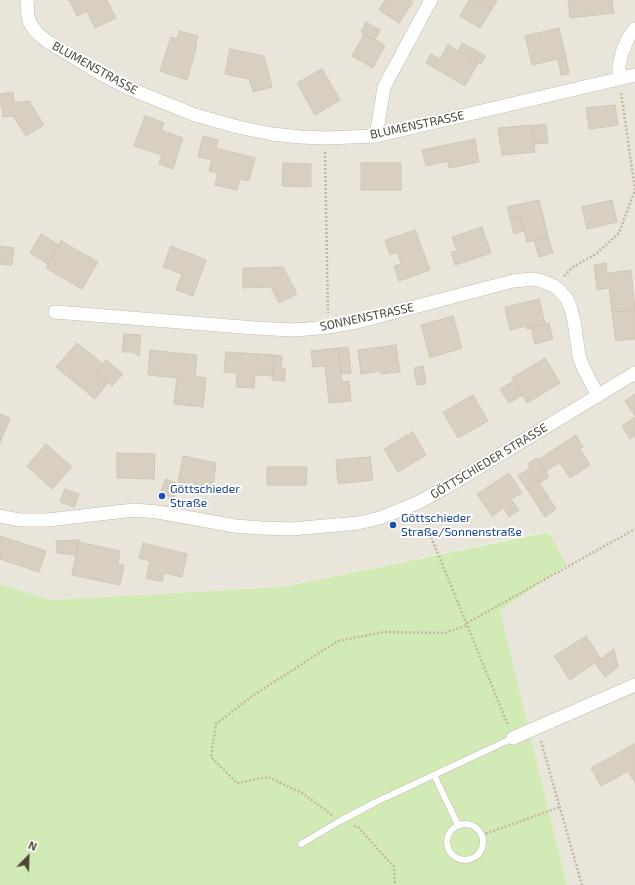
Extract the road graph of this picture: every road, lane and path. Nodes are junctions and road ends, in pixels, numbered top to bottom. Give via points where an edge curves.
1 (27, 0) edge
2 (431, 0) edge
3 (635, 29) edge
4 (635, 75) edge
5 (619, 78) junction
6 (621, 92) dead end
7 (376, 136) junction
8 (325, 138) junction
9 (554, 286) junction
10 (55, 312) dead end
11 (328, 327) junction
12 (635, 373) edge
13 (598, 396) junction
14 (417, 503) junction
15 (0, 516) edge
16 (635, 528) edge
17 (467, 624) junction
18 (635, 685) edge
19 (513, 738) junction
20 (543, 746) dead end
21 (434, 775) junction
22 (560, 807) junction
23 (340, 821) junction
24 (458, 825) junction
25 (482, 835) junction
26 (301, 844) dead end
27 (395, 885) edge
28 (582, 885) edge

1 - 8 street, BLUMENSTRASSE via 31,25 48,42 128,88 195,115 238,127 272,134
2 - 7 street via 384,87
3 - 5 street via 622,53
4 - 5 street, BLUMENSTRASSE
5 - 7 street, BLUMENSTRASSE
6 - 9 path via 635,190 627,214 619,233 596,254 574,267
7 - 8 street, BLUMENSTRASSE
8 - 11 path
9 - 11 street, SONNENSTRASSE via 533,279 513,281 357,322
9 - 13 street, SONNENSTRASSE via 567,299 572,309 583,367
10 - 11 street, SONNENSTRASSE via 290,330
12 - 13 street, GÖTTSCHIEDER STRASSE
13 - 14 street, GÖTTSCHIEDER STRASSE
14 - 15 street, GÖTTSCHIEDER STRASSE via 380,518 358,523 292,529 235,526 134,510 48,520 20,520
14 - 17 path
16 - 17 path
17 - 19 path
17 - 23 path via 445,633 384,632 338,641 255,694 216,724 211,757 237,783 268,777 302,793
18 - 19 street
19 - 21 lane
20 - 22 path
21 - 23 lane
21 - 24 lane
22 - 25 path
22 - 28 path
23 - 26 lane
23 - 27 path via 358,827 394,867
24 - 25 lane via 469,824
24 - 25 lane via 449,833 447,845 458,858 470,859 480,852

